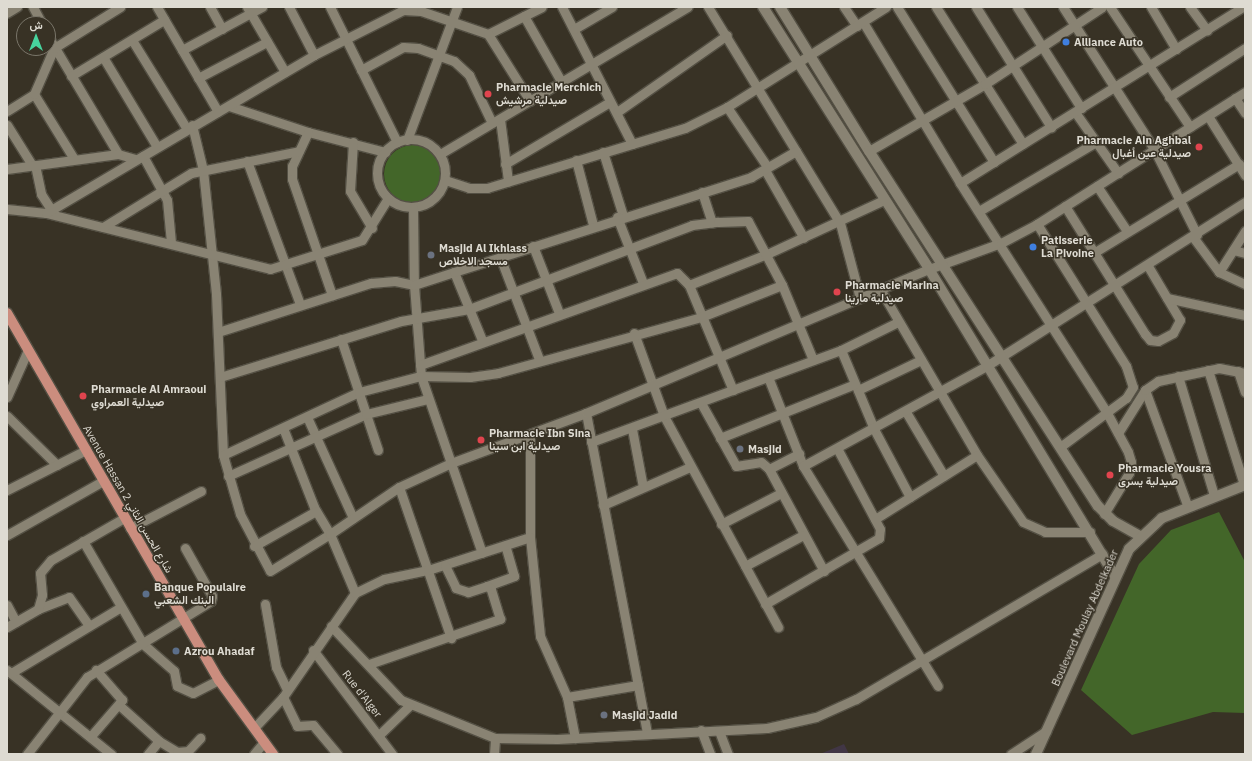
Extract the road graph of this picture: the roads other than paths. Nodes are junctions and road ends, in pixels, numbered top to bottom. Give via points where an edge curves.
1 (17, 7) edge
2 (33, 7) edge
3 (120, 7) edge
4 (157, 7) edge
5 (210, 7) edge
6 (262, 7) edge
7 (289, 7) edge
8 (458, 7) edge
9 (542, 7) edge
10 (562, 7) edge
11 (612, 7) edge
12 (688, 7) edge
13 (708, 7) edge
14 (763, 7) edge
15 (780, 7) edge
16 (844, 7) edge
17 (886, 7) edge
18 (897, 7) edge
19 (936, 7) edge
20 (976, 7) edge
21 (1017, 7) edge
22 (1063, 7) edge
23 (1102, 7) edge
24 (1110, 7) edge
25 (1151, 7) edge
26 (1190, 7) edge
27 (1243, 7) edge
28 (331, 8) edge
29 (399, 9) edge
30 (249, 10) edge
31 (7, 13) edge
32 (38, 16) edge
33 (524, 16) junction
34 (164, 20) junction
35 (453, 22) junction
36 (860, 24) junction
37 (1075, 25) junction
38 (222, 29) junction
39 (574, 29) junction
40 (1207, 30) junction
41 (488, 34) junction
42 (727, 35) junction
43 (346, 39) junction
44 (132, 40) junction
45 (267, 42) junction
46 (1042, 46) junction
47 (56, 47) edge
48 (1245, 48) edge
49 (1176, 49) junction
50 (182, 50) junction
51 (56, 51) edge
52 (314, 55) junction
53 (810, 55) junction
54 (51, 56) edge
55 (439, 56) junction
56 (103, 57) junction
57 (798, 63) junction
58 (1012, 64) junction
59 (592, 65) junction
60 (1149, 67) junction
61 (361, 70) junction
62 (285, 72) junction
63 (71, 76) junction
64 (198, 78) junction
65 (562, 83) junction
66 (985, 84) junction
67 (1116, 87) junction
68 (758, 89) junction
69 (1245, 92) edge
70 (34, 94) junction
71 (1169, 97) junction
72 (1235, 98) junction
73 (956, 100) junction
74 (530, 101) junction
75 (610, 102) junction
76 (229, 106) junction
77 (727, 107) junction
78 (1078, 110) junction
79 (7, 111) edge
80 (218, 112) junction
81 (617, 112) junction
82 (1245, 113) edge
83 (1208, 116) junction
84 (921, 119) junction
85 (496, 121) junction
86 (7, 125) edge
87 (190, 127) junction
88 (1051, 127) junction
89 (1190, 127) junction
90 (308, 132) junction
91 (407, 140) junction
92 (353, 142) junction
93 (397, 142) junction
94 (1096, 142) junction
95 (632, 144) junction
96 (1023, 144) junction
97 (157, 147) junction
98 (1154, 149) junction
99 (796, 150) junction
100 (299, 152) junction
101 (385, 152) junction
102 (603, 152) junction
103 (869, 152) junction
104 (118, 154) junction
105 (440, 154) junction
106 (140, 157) junction
107 (74, 159) junction
108 (576, 160) junction
109 (247, 161) junction
110 (994, 162) junction
111 (505, 164) junction
112 (1239, 164) junction
113 (34, 165) junction
114 (766, 169) junction
115 (7, 170) edge
116 (203, 170) junction
117 (1118, 173) junction
118 (1245, 174) edge
119 (445, 180) junction
120 (508, 181) junction
121 (960, 183) junction
122 (1097, 186) junction
123 (162, 189) junction
124 (702, 192) junction
125 (388, 198) junction
126 (1180, 199) junction
127 (884, 200) junction
128 (1245, 202) edge
129 (1065, 206) junction
130 (413, 208) junction
131 (7, 209) edge
132 (48, 210) junction
133 (979, 211) junction
134 (620, 216) junction
135 (712, 222) junction
136 (840, 223) junction
137 (1037, 224) junction
138 (593, 225) junction
139 (103, 227) junction
140 (372, 228) junction
141 (1127, 231) junction
142 (1245, 231) edge
143 (1195, 236) junction
144 (804, 238) junction
145 (171, 242) junction
146 (1000, 243) junction
147 (533, 246) junction
148 (630, 249) junction
149 (1233, 250) junction
150 (209, 251) junction
151 (1095, 252) junction
152 (1245, 253) edge
153 (767, 254) junction
154 (320, 256) junction
155 (500, 257) junction
156 (943, 264) junction
157 (284, 266) junction
158 (1148, 266) junction
159 (929, 269) junction
160 (454, 272) junction
161 (1219, 272) junction
162 (546, 280) junction
163 (643, 283) junction
164 (1245, 284) edge
165 (414, 285) junction
166 (689, 285) junction
167 (782, 285) junction
168 (1116, 285) junction
169 (880, 289) junction
170 (513, 293) junction
171 (332, 295) junction
172 (860, 298) junction
173 (1167, 298) junction
174 (1085, 303) junction
175 (300, 304) junction
176 (470, 309) junction
177 (7, 313) edge
178 (559, 313) junction
179 (1245, 315) edge
180 (701, 317) junction
181 (416, 320) junction
182 (898, 322) junction
183 (527, 324) junction
184 (799, 324) junction
185 (1051, 324) junction
186 (218, 332) junction
187 (634, 333) junction
188 (341, 340) junction
189 (482, 340) junction
190 (28, 350) junction
191 (840, 350) junction
192 (1000, 357) junction
193 (718, 358) junction
194 (539, 359) junction
195 (813, 360) junction
196 (921, 360) junction
197 (420, 365) junction
198 (988, 365) junction
199 (1208, 370) junction
200 (1242, 372) edge
201 (421, 376) junction
202 (1178, 376) junction
203 (220, 377) junction
204 (768, 377) junction
205 (650, 384) junction
206 (857, 387) junction
207 (733, 390) junction
208 (1145, 390) junction
209 (359, 392) junction
210 (939, 392) junction
211 (1245, 392) edge
212 (7, 397) edge
213 (428, 399) junction
214 (701, 403) junction
215 (906, 412) junction
216 (586, 413) junction
217 (783, 413) junction
218 (1107, 413) junction
219 (366, 414) junction
220 (7, 416) edge
221 (664, 416) junction
222 (308, 417) junction
223 (283, 428) junction
224 (632, 429) junction
225 (874, 429) junction
226 (1118, 433) junction
227 (530, 435) junction
228 (317, 437) junction
229 (720, 438) junction
230 (591, 442) junction
231 (1060, 447) junction
232 (290, 448) junction
233 (86, 450) junction
234 (378, 450) dead end
235 (838, 450) junction
236 (799, 454) junction
237 (223, 455) junction
238 (977, 456) junction
239 (451, 463) junction
240 (57, 465) junction
241 (803, 466) junction
242 (690, 467) junction
243 (769, 469) junction
244 (228, 476) junction
245 (944, 476) junction
246 (103, 481) junction
247 (1245, 485) edge
248 (399, 487) junction
249 (643, 487) junction
250 (7, 490) edge
251 (201, 491) dead end
252 (781, 493) junction
253 (1214, 495) junction
254 (910, 497) junction
255 (603, 505) junction
256 (1187, 505) junction
257 (316, 511) junction
258 (1104, 514) junction
259 (124, 518) junction
260 (353, 518) junction
261 (875, 519) junction
262 (721, 524) junction
263 (130, 528) junction
264 (1090, 532) junction
265 (330, 534) junction
266 (7, 535) edge
267 (803, 535) junction
268 (1140, 536) junction
269 (530, 537) junction
270 (83, 541) junction
271 (505, 545) junction
272 (254, 546) junction
273 (185, 548) dead end
274 (482, 553) junction
275 (1102, 554) junction
276 (855, 555) junction
277 (444, 564) junction
278 (744, 566) junction
279 (428, 570) junction
280 (824, 571) junction
281 (1115, 576) junction
282 (487, 586) junction
283 (355, 593) junction
284 (265, 604) dead end
285 (765, 604) junction
286 (7, 605) edge
287 (121, 607) junction
288 (38, 608) junction
289 (183, 617) junction
290 (16, 622) junction
291 (89, 626) junction
292 (331, 626) junction
293 (7, 627) edge
294 (778, 627) dead end
295 (451, 638) junction
296 (143, 644) junction
297 (313, 650) junction
298 (919, 659) junction
299 (368, 664) junction
300 (96, 670) junction
301 (9, 671) edge
302 (219, 680) junction
303 (638, 685) junction
304 (938, 686) dead end
305 (285, 693) junction
306 (567, 697) junction
307 (120, 706) junction
308 (409, 706) junction
309 (60, 711) junction
310 (254, 728) junction
311 (701, 730) junction
312 (718, 731) junction
313 (1046, 731) junction
314 (647, 733) junction
315 (379, 735) junction
316 (91, 736) junction
317 (200, 738) dead end
318 (495, 738) junction
319 (575, 738) junction
320 (159, 741) junction
321 (264, 742) junction
322 (27, 754) edge
323 (111, 754) edge
324 (148, 754) edge
325 (254, 754) edge
326 (273, 754) edge
327 (337, 754) edge
328 (392, 754) edge
329 (494, 754) edge
330 (710, 754) edge
331 (728, 754) edge
332 (1011, 754) edge
333 (1036, 754) edge

1 - 31 street
2 - 32 street
3 - 47 street
4 - 34 street
5 - 38 street
6 - 30 street
7 - 52 street
8 - 35 street
9 - 33 street
10 - 39 street
11 - 39 street
12 - 59 street
13 - 42 street
14 - 57 street
15 - 53 street
16 - 36 street
17 - 36 street
18 - 73 street
19 - 66 street
20 - 58 street
21 - 46 street
22 - 37 street
23 - 37 street
24 - 60 street
25 - 49 street
26 - 40 street
27 - 40 street
28 - 43 street
29 - 35 street via 414,10
29 - 43 street
30 - 38 street
30 - 45 street
33 - 41 street
33 - 65 street
34 - 44 street
34 - 50 street
35 - 41 street
35 - 55 street
36 - 53 street
36 - 84 street
37 - 46 street
37 - 67 street
38 - 50 street
39 - 59 street
40 - 49 street
41 - 74 street
42 - 68 street
42 - 81 street
43 - 52 street
43 - 61 street
44 - 56 street
44 - 87 street
45 - 62 street
45 - 64 street
46 - 58 street
46 - 78 street
48 - 71 street
49 - 60 street
50 - 64 street
51 - 63 street
52 - 62 street
53 - 57 street
53 - 103 street
54 - 70 street
55 - 61 street via 418,48 403,47
55 - 85 street via 462,66
55 - 91 street
56 - 63 street
56 - 97 street
57 - 68 street
57 - 127 street
58 - 66 street
58 - 88 street
59 - 65 street
59 - 75 street
60 - 67 street
60 - 71 street
61 - 93 street
62 - 76 street
63 - 104 street
64 - 80 street
65 - 74 street
66 - 73 street
66 - 96 street
67 - 78 street
67 - 98 street
68 - 77 street
68 - 99 street
69 - 72 street
70 - 79 street
70 - 107 street
71 - 89 street
72 - 82 street
72 - 83 street
73 - 84 street
73 - 110 street
74 - 85 street
75 - 81 street
75 - 111 street
76 - 80 street
76 - 90 street
77 - 95 street via 685,128
77 - 114 street
78 - 88 street
78 - 94 street
80 - 87 street
81 - 95 street
83 - 89 street
83 - 112 street
84 - 103 street
84 - 121 street
85 - 105 street
85 - 111 street
86 - 113 street
87 - 97 street
87 - 116 street
88 - 96 street
89 - 98 street
90 - 92 street
90 - 100 street
91 - 93 street
91 - 105 street via 422,140
92 - 101 street
92 - 140 street via 350,191
93 - 101 street
94 - 117 street
94 - 133 street
95 - 102 street
96 - 110 street
97 - 106 street
98 - 117 street
98 - 126 street
99 - 114 street
99 - 136 street
100 - 109 street
100 - 154 street via 292,166 292,179
101 - 125 street via 378,175
102 - 108 street
102 - 134 street
103 - 156 street
104 - 106 street
104 - 107 street
105 - 119 street
106 - 123 street
106 - 132 street
107 - 113 street
108 - 120 street
108 - 138 street
109 - 116 street
109 - 157 street
110 - 121 street
111 - 120 street
112 - 118 street
112 - 126 street
113 - 115 street
113 - 132 street
114 - 124 street
114 - 144 street
116 - 123 street
116 - 150 street
117 - 122 street
119 - 120 street via 482,190
119 - 130 street via 439,194 428,204
121 - 133 street
122 - 129 street
122 - 141 street
123 - 139 street
123 - 145 street via 167,200
124 - 134 street
124 - 135 street
125 - 130 street via 399,205
125 - 140 street
126 - 141 street
126 - 143 street
127 - 136 street
127 - 159 street
128 - 143 street
129 - 137 street
129 - 151 street
130 - 165 street
131 - 132 street
132 - 139 street
133 - 146 street
134 - 138 street
134 - 148 street
135 - 148 street via 692,225
135 - 153 street via 748,221
136 - 144 street
136 - 172 street
137 - 146 street
137 - 174 street
138 - 147 street
139 - 145 street
140 - 154 street via 362,240
141 - 151 street
142 - 149 street
143 - 158 street
143 - 161 street
144 - 153 street
145 - 150 street
146 - 156 street
146 - 185 street
147 - 155 street
147 - 162 street
148 - 162 street
148 - 163 street
149 - 152 street
149 - 161 street
150 - 157 street via 262,268
150 - 186 street
151 - 168 street
153 - 166 street
153 - 167 street
154 - 157 street
154 - 171 street
155 - 160 street
155 - 170 street
156 - 159 street
156 - 192 street
157 - 175 street
158 - 168 street
158 - 173 street
159 - 169 street
159 - 198 street
160 - 165 street
160 - 176 street
161 - 164 street
162 - 170 street
162 - 178 street
163 - 166 street via 677,273
163 - 178 street
165 - 171 street via 381,281
165 - 181 street
166 - 180 street
167 - 180 street
167 - 184 street
168 - 173 street via 1150,340 1164,339 1180,324
168 - 174 street
169 - 172 street
169 - 182 street
170 - 176 street
170 - 183 street
171 - 175 street
172 - 184 street
173 - 179 street
174 - 185 street
174 - 218 street via 1132,380 1131,392
175 - 186 street
176 - 181 street
176 - 189 street
177 - 190 main road, Avenue Hassan 2 شارع الحسن الثاني
178 - 183 street
180 - 187 street
180 - 193 street
181 - 188 street
181 - 197 street
182 - 191 street
182 - 196 street
183 - 189 street
183 - 194 street
184 - 193 street
184 - 195 street
185 - 192 street
185 - 218 street
186 - 203 street
187 - 194 street
187 - 205 street
188 - 203 street
188 - 209 street
189 - 197 street
190 - 212 street
190 - 233 main road, Avenue Hassan 2 شارع الحسن الثاني
191 - 195 street
191 - 206 street
192 - 198 street
192 - 231 street
193 - 205 street
193 - 207 street
194 - 201 street via 479,377
195 - 204 street
196 - 206 street
196 - 210 street
197 - 201 street
198 - 210 street
198 - 264 street
199 - 200 street
199 - 202 street
199 - 247 street
200 - 211 street
201 - 209 street
201 - 213 street
202 - 208 street via 1158,381
202 - 253 street
203 - 237 street
204 - 207 street
204 - 217 street
205 - 216 street
205 - 221 street
206 - 217 street
206 - 225 street
207 - 214 street
208 - 226 street
208 - 256 street
209 - 219 street
209 - 222 street
210 - 215 street
210 - 238 street
213 - 219 street
213 - 239 street
214 - 221 street
214 - 229 street
215 - 225 street
215 - 245 street
216 - 227 street
216 - 230 street
217 - 229 street
217 - 236 street
218 - 226 street
218 - 231 street
219 - 228 street
219 - 234 street
220 - 240 street
221 - 224 street
221 - 242 street
222 - 223 street
222 - 228 street
223 - 232 street
223 - 237 street
224 - 230 street
224 - 249 street
225 - 235 street
225 - 254 street
226 - 258 street via 1131,462 1121,489
227 - 239 street
227 - 269 street
228 - 232 street
228 - 260 street
229 - 243 street via 736,466 744,468 761,462
230 - 255 street
231 - 258 street
232 - 244 street
232 - 257 street
233 - 240 street
233 - 246 main road, Avenue Hassan 2 شارع الحسن الثاني
235 - 241 street
235 - 261 street
236 - 241 street
236 - 243 street
237 - 244 street
238 - 245 street
238 - 264 street via 1024,522 1045,532
239 - 248 street
239 - 274 street
240 - 250 street
241 - 276 street
242 - 249 street
242 - 262 street
243 - 252 street
244 - 272 street
245 - 254 street
246 - 259 main road, Avenue Hassan 2 شارع الحسن الثاني
246 - 266 street
247 - 253 street, Boulevard Moulay Abdelkader
248 - 260 street
248 - 279 street
249 - 255 street
251 - 263 street
252 - 262 street
252 - 267 street
253 - 256 street, Boulevard Moulay Abdelkader
254 - 261 street
255 - 303 street
256 - 268 street, Boulevard Moulay Abdelkader via 1162,518
257 - 265 street
257 - 272 street
258 - 268 street
259 - 263 main road, Avenue Hassan 2 شارع الحسن الثاني
259 - 270 street
260 - 265 street
261 - 276 street via 880,529 879,538
262 - 278 street
263 - 289 main road, Avenue Hassan 2 شارع الحسن الثاني
264 - 275 street
265 - 272 street via 273,571 265,567
265 - 283 street
267 - 278 street
267 - 280 street
268 - 281 street, Boulevard Moulay Abdelkader
269 - 271 street
269 - 306 street via 540,636
270 - 287 street
270 - 288 street via 45,565 40,573 42,602
271 - 274 street
271 - 282 street via 514,576
273 - 289 street via 212,596 209,603
274 - 277 street
275 - 281 street
275 - 298 street
276 - 280 street
276 - 298 street
277 - 279 street
277 - 282 street via 456,588 468,592
278 - 285 street
279 - 283 street via 384,579
279 - 295 street
280 - 285 street
281 - 313 street, Boulevard Moulay Abdelkader
282 - 295 street via 495,594 500,619
283 - 292 street
284 - 305 street via 276,667
285 - 294 street
286 - 290 street
287 - 291 street
287 - 296 street
288 - 290 street
288 - 291 street via 69,597
289 - 296 street
289 - 302 main road, Avenue Hassan 2 شارع الحسن الثاني
290 - 293 street
291 - 301 street
292 - 297 street
292 - 299 street
295 - 299 street
296 - 300 street
296 - 302 street via 174,671 175,683 186,692 196,693
297 - 305 street
297 - 315 street, Rue d'Alger
298 - 304 street
298 - 312 street via 856,699 816,717 767,728
299 - 308 street
300 - 307 street via 120,694
300 - 309 street
301 - 309 street
302 - 310 main road, Avenue Hassan 2 شارع الحسن الثاني
303 - 306 street
303 - 314 street
305 - 310 street
305 - 327 street via 297,726 313,725
306 - 319 street
307 - 316 street
307 - 320 street
308 - 315 street
308 - 318 street
309 - 316 street
309 - 322 street
310 - 321 main road, Avenue Hassan 2 شارع الحسن الثاني
311 - 312 street
311 - 314 street
311 - 330 street
312 - 331 street
313 - 332 street
313 - 333 street, Boulevard Moulay Abdelkader
314 - 319 street
315 - 328 street, Rue d'Alger
316 - 323 street
317 - 320 street via 183,753
318 - 319 street
318 - 329 street
320 - 324 street
321 - 325 street
321 - 326 main road, Avenue Hassan 2 شارع الحسن الثاني

